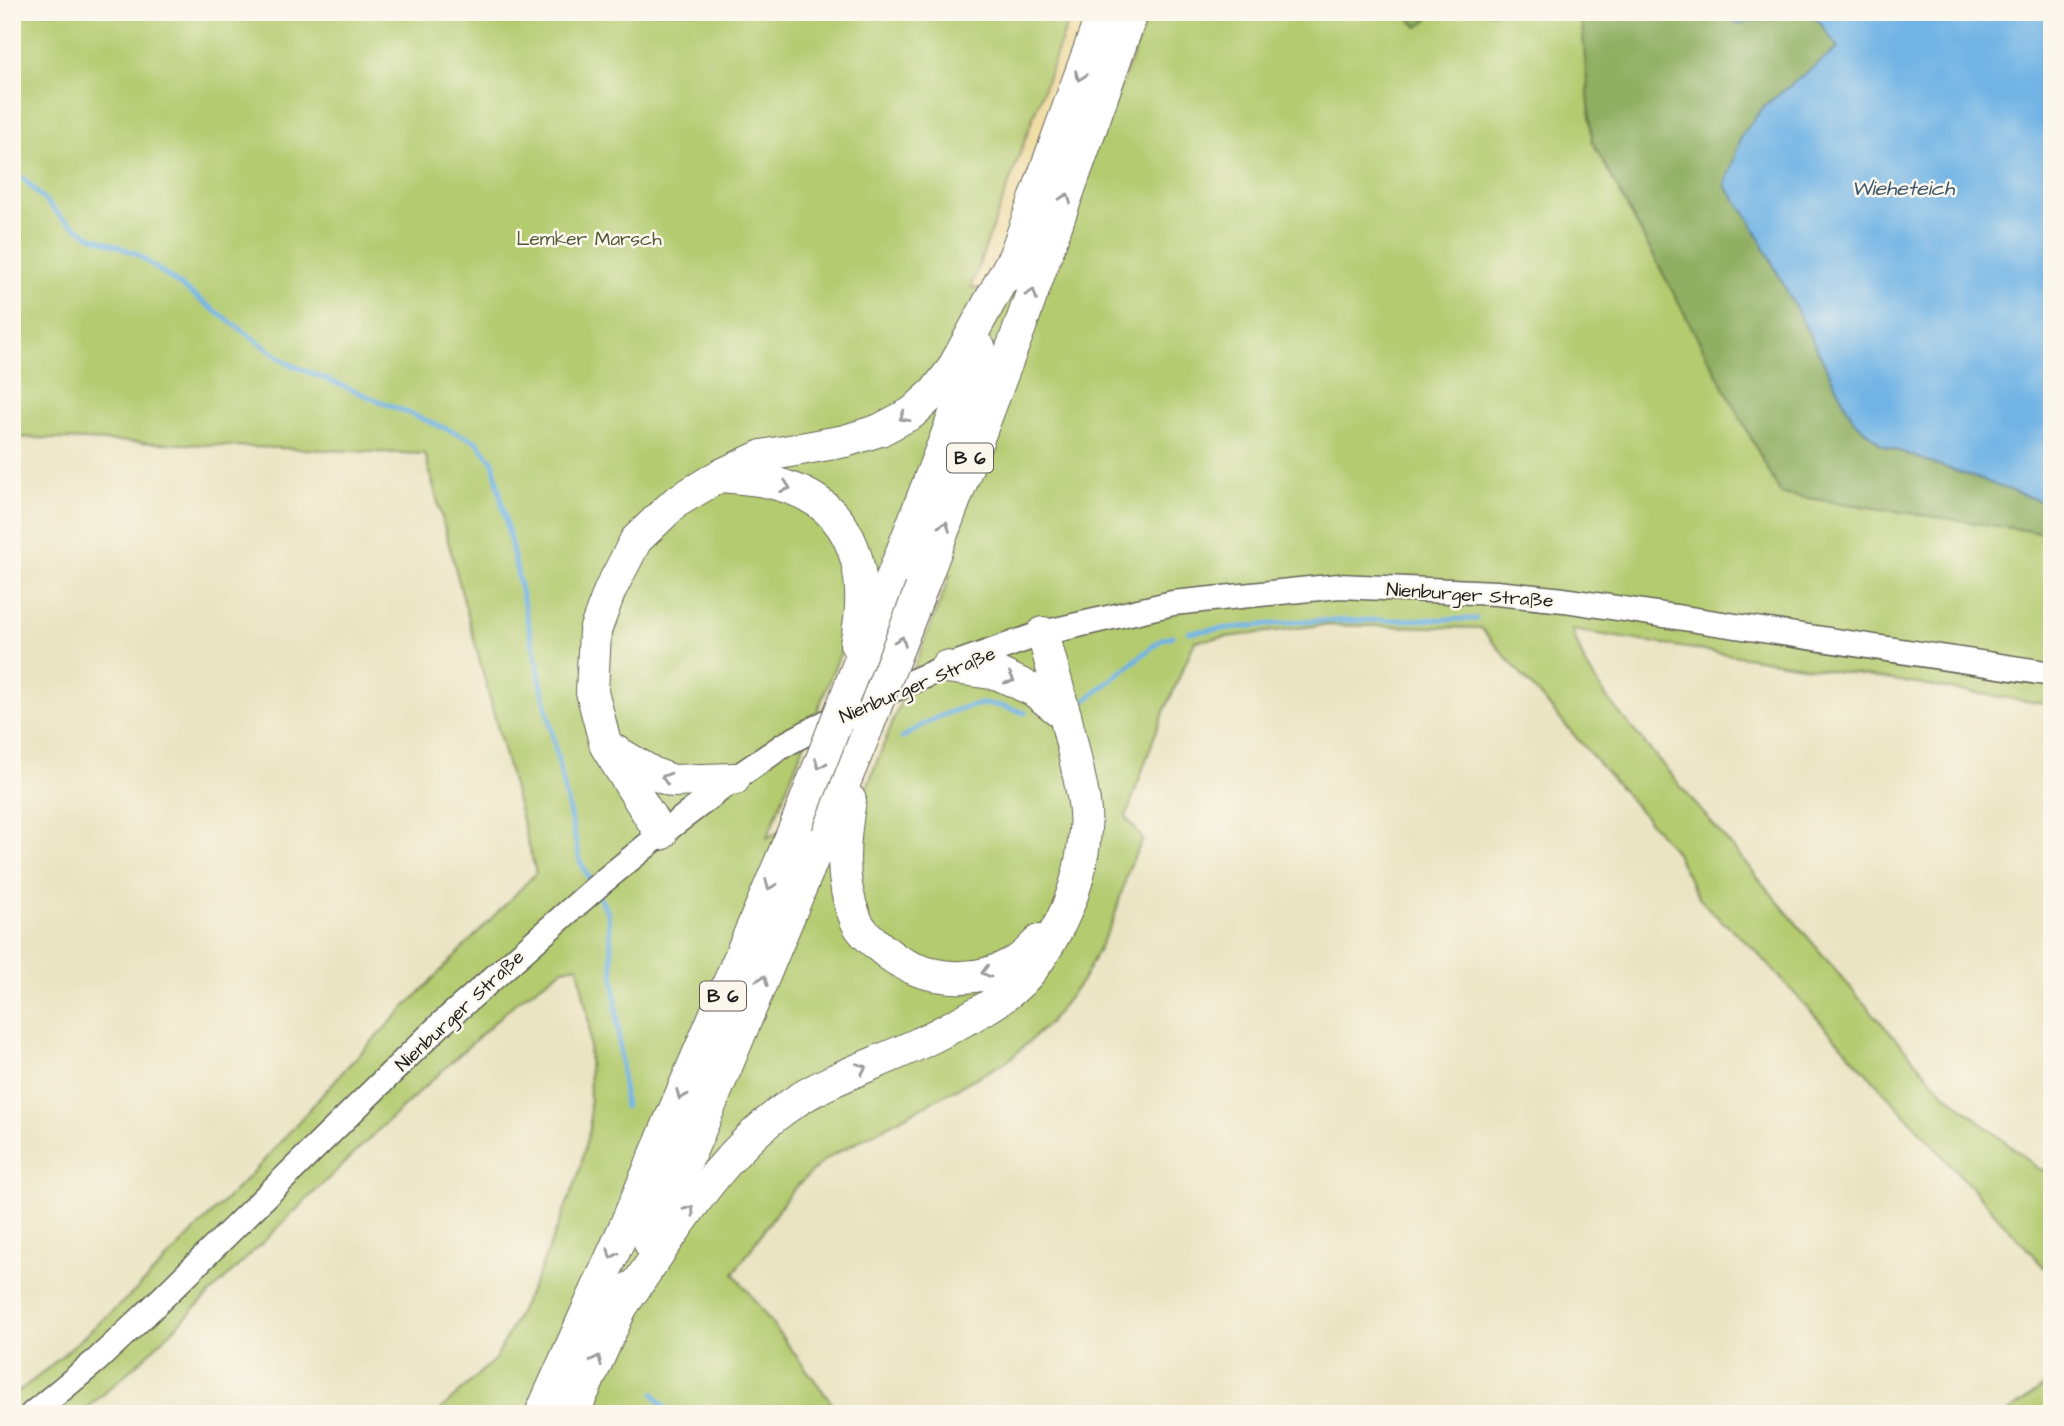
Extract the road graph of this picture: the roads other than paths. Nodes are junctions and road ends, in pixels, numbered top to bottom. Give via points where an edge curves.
1 (1103, 12) edge
2 (1132, 12) edge
3 (998, 320) junction
4 (719, 476) junction
5 (871, 615) junction
6 (1044, 634) junction
7 (946, 667) junction
8 (2052, 674) edge
9 (1065, 715) junction
10 (606, 746) junction
11 (734, 779) junction
12 (844, 799) junction
13 (661, 834) junction
14 (1061, 922) junction
15 (622, 1306) junction
16 (32, 1414) edge
17 (541, 1414) edge
18 (573, 1414) edge

1 -> 3 highway via 1013,259
3 -> 2 highway, B 6
3 -> 4 highway via 912,413 880,430 762,456
3 - 5 highway, B 6
12 -> 3 highway, B 6, bridge via 920,589
4 -> 5 highway via 786,486 812,497 836,517 852,542
4 - 10 highway via 676,502 636,540 610,590 595,631 592,692
5 -> 17 highway, B 6, bridge via 844,705 797,823
6 - 7 street, Nienburger Straße
6 - 8 street, Nienburger Straße via 1173,603 1339,586 1564,600
6 - 9 highway
7 -> 9 highway via 999,674 1032,690
7 - 11 street, Nienburger Straße via 860,704 784,745
9 - 14 highway via 1086,828 1079,874
11 -> 10 highway via 673,781
10 - 13 highway
11 - 13 street, Nienburger Straße
14 -> 12 highway via 1016,962 988,973 959,978 909,967 857,924 844,875
15 -> 12 highway, B 6
13 - 16 street, Nienburger Straße via 441,1024 145,1315
15 -> 14 highway via 728,1161 765,1125 827,1083 921,1043 989,1006 1039,962
18 -> 15 highway, B 6

